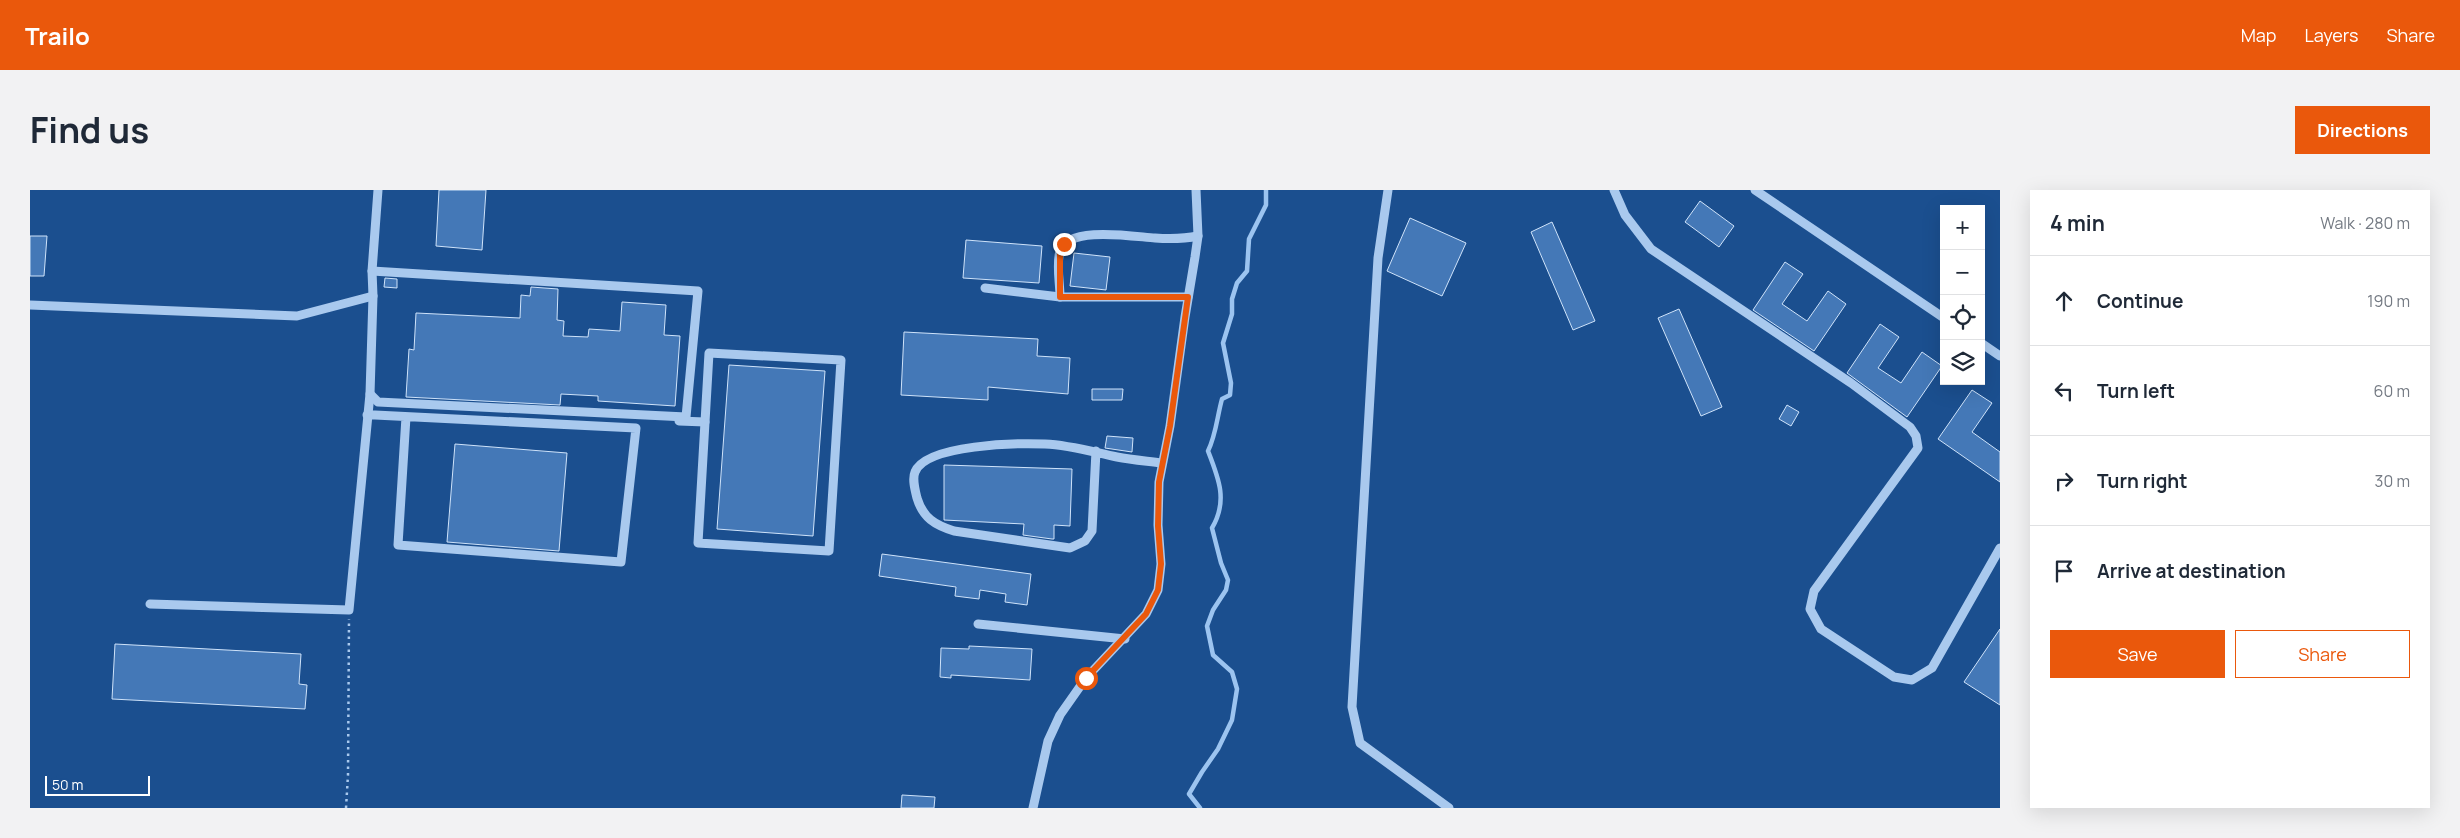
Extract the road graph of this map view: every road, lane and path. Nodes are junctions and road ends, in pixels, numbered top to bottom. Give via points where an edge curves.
1 (378, 190) edge
2 (1196, 190) edge
3 (1388, 190) edge
4 (1614, 190) edge
5 (1755, 190) edge
6 (1198, 236) junction
7 (372, 271) junction
8 (985, 288) dead end
9 (373, 296) junction
10 (1060, 297) junction
11 (1188, 297) junction
12 (30, 305) edge
13 (1940, 315) edge
14 (1985, 346) edge
15 (2000, 356) edge
16 (370, 394) junction
17 (367, 410) junction
18 (406, 417) junction
19 (705, 422) junction
20 (1096, 451) junction
21 (1162, 463) junction
22 (2000, 548) edge
23 (150, 604) dead end
24 (349, 610) junction
25 (978, 624) dead end
26 (1124, 638) junction
27 (346, 808) edge
28 (1033, 808) edge
29 (1449, 808) edge

1 - 7 street
2 - 6 street
3 - 29 street via 1378,258 1352,707 1360,743
4 - 22 street via 1625,215 1650,249 1851,383 1910,427 1916,436 1918,448 1814,591 1810,609 1821,629 1894,677 1912,680 1932,668
5 - 13 street
6 - 10 street via 1156,238 1099,234 1074,239 1064,244 1060,251
6 - 11 street
7 - 9 street
7 - 16 street via 698,291 686,418 378,402
8 - 10 street
9 - 12 street via 297,316
9 - 16 street
10 - 11 street
11 - 21 street
14 - 15 street
16 - 17 street
17 - 18 street
17 - 19 street
17 - 24 street
18 - 18 street via 636,428 621,562 398,545
19 - 19 street via 698,543 830,551 841,360 709,353
20 - 20 street via 1092,530 1085,541 1070,548 954,531 925,517 917,500 914,472 921,463 953,450 1045,444
20 - 21 street
21 - 26 street via 1158,590 1146,614
23 - 24 street
24 - 27 path
25 - 26 street
26 - 28 street via 1086,678 1060,715 1048,741

